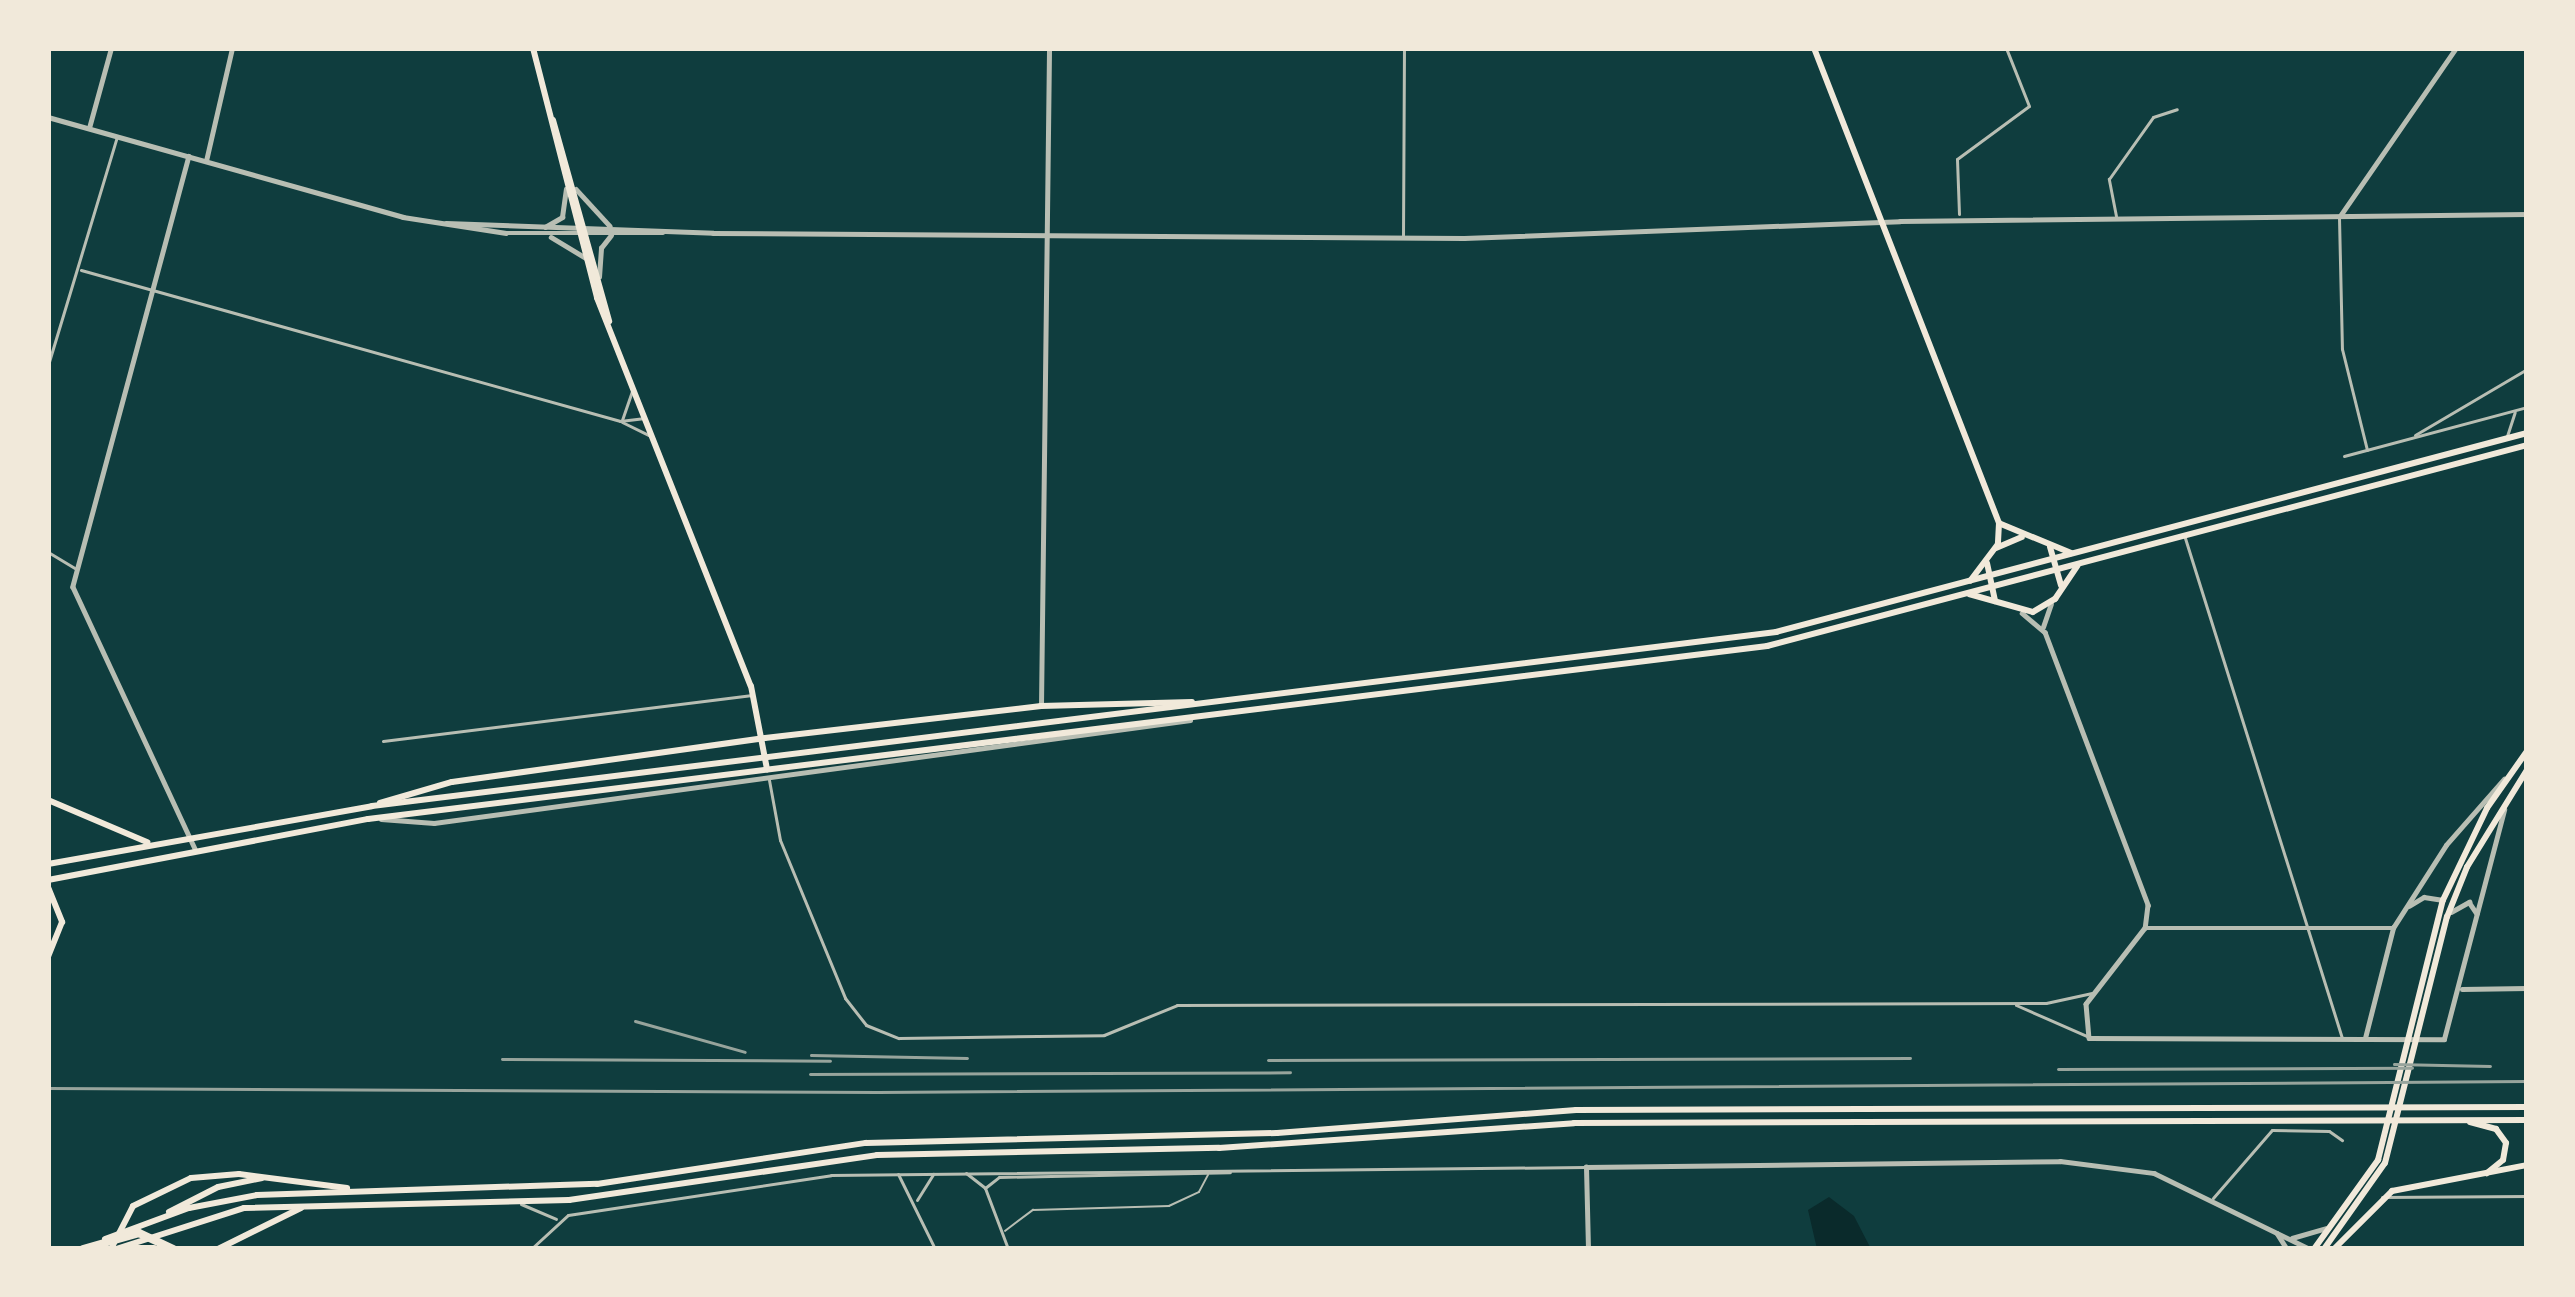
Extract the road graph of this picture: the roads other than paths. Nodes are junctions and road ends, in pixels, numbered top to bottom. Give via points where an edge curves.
1 (111, 48) edge
2 (232, 48) edge
3 (532, 48) edge
4 (1049, 48) edge
5 (1404, 48) edge
6 (1814, 48) edge
7 (2006, 48) edge
8 (2456, 48) edge
9 (2177, 109) dead end
10 (48, 117) edge
11 (88, 128) junction
12 (117, 135) junction
13 (189, 156) junction
14 (206, 161) junction
15 (571, 189) junction
16 (1958, 214) dead end
17 (2527, 214) edge
18 (2339, 217) junction
19 (2116, 218) junction
20 (1884, 223) junction
21 (540, 231) junction
22 (583, 231) junction
23 (613, 232) junction
24 (1042, 235) junction
25 (1403, 237) junction
26 (586, 258) junction
27 (81, 270) junction
28 (599, 277) junction
29 (153, 290) junction
30 (610, 327) junction
31 (48, 365) edge
32 (2527, 368) edge
33 (633, 386) junction
34 (2527, 407) edge
35 (2516, 410) junction
36 (2449, 415) junction
37 (646, 418) junction
38 (620, 421) junction
39 (2453, 426) junction
40 (2527, 434) edge
41 (653, 437) junction
42 (2408, 439) junction
43 (2501, 440) junction
44 (2527, 445) edge
45 (2367, 450) junction
46 (2344, 456) dead end
47 (1999, 523) junction
48 (2185, 536) junction
49 (2026, 537) junction
50 (2044, 542) junction
51 (1994, 551) junction
52 (48, 552) edge
53 (2074, 554) junction
54 (2058, 558) junction
55 (1988, 560) junction
56 (2077, 566) junction
57 (75, 568) junction
58 (2062, 570) junction
59 (1985, 579) junction
60 (1967, 584) junction
61 (1988, 590) junction
62 (1969, 595) junction
63 (2057, 596) junction
64 (2002, 607) junction
65 (2022, 613) junction
66 (2045, 632) junction
67 (754, 696) junction
68 (1208, 702) junction
69 (1041, 706) junction
70 (1261, 706) junction
71 (765, 738) junction
72 (383, 741) dead end
73 (2527, 751) edge
74 (766, 758) junction
75 (2520, 761) junction
76 (767, 769) junction
77 (2527, 770) edge
78 (769, 781) junction
79 (2507, 799) junction
80 (48, 800) edge
81 (372, 806) junction
82 (368, 818) junction
83 (190, 838) junction
84 (157, 844) junction
85 (195, 849) junction
86 (48, 862) edge
87 (48, 883) edge
88 (2444, 900) junction
89 (2404, 909) junction
90 (2447, 916) junction
91 (2478, 916) junction
92 (2145, 928) junction
93 (2308, 928) junction
94 (2393, 928) junction
95 (2436, 944) junction
96 (48, 956) edge
97 (2527, 988) edge
98 (2462, 989) junction
99 (2092, 993) junction
100 (2014, 1004) junction
101 (2089, 1037) junction
102 (2342, 1039) junction
103 (2364, 1039) junction
104 (2527, 1107) edge
105 (2527, 1120) edge
106 (2467, 1121) junction
107 (2342, 1140) joint
108 (2344, 1148) dead end
109 (2527, 1165) edge
110 (1586, 1167) junction
111 (964, 1172) junction
112 (896, 1173) junction
113 (934, 1173) junction
114 (1209, 1173) junction
115 (2482, 1175) junction
116 (284, 1178) junction
117 (985, 1189) junction
118 (386, 1191) junction
119 (2382, 1196) junction
120 (2527, 1196) edge
121 (2212, 1199) junction
122 (515, 1202) junction
123 (917, 1202) junction
124 (318, 1205) junction
125 (557, 1220) junction
126 (2338, 1222) junction
127 (2272, 1229) junction
128 (1002, 1234) junction
129 (2290, 1238) junction
130 (98, 1244) junction
131 (81, 1249) edge
132 (117, 1249) edge
133 (154, 1249) edge
134 (174, 1249) edge
135 (218, 1249) edge
136 (531, 1249) edge
137 (935, 1249) edge
138 (1008, 1249) edge
139 (1588, 1249) edge
140 (2287, 1249) edge
141 (2312, 1249) edge
142 (2324, 1249) edge
143 (2334, 1249) edge

1 - 11 street
2 - 14 street
3 - 15 main road
4 - 24 street
5 - 25 street
6 - 20 main road
7 - 16 street via 2029,106 1957,159
8 - 18 street
9 - 19 street via 2152,117 2109,179
10 - 11 street
11 - 12 street
12 - 13 street
12 - 27 street
13 - 14 street
13 - 29 street
14 - 21 street via 446,224
15 - 21 street via 562,217
15 - 22 main road
15 - 23 street
17 - 18 street
18 - 19 street
18 - 45 street via 2342,349
19 - 20 street
20 - 25 street
20 - 47 main road
21 - 22 street
21 - 26 street
22 - 23 street
22 - 26 main road
22 - 28 main road
23 - 24 street
23 - 28 street via 602,244
24 - 25 street
24 - 69 street
26 - 30 main road
27 - 29 street
27 - 31 street
28 - 30 main road
29 - 38 street
29 - 57 street
30 - 33 main road
32 - 36 street
33 - 37 main road
33 - 38 street
34 - 35 street
35 - 39 street
35 - 43 street
36 - 39 street
36 - 42 street
37 - 38 street
37 - 41 main road
38 - 41 street
39 - 42 street
40 - 43 main road
41 - 67 main road
42 - 45 street
43 - 53 main road
44 - 48 main road
45 - 46 street
47 - 49 main road
47 - 51 main road
48 - 56 main road
48 - 93 street
49 - 50 main road
49 - 51 main road
50 - 53 main road
50 - 54 main road
51 - 55 main road
52 - 57 street
53 - 54 main road
54 - 58 main road
54 - 59 main road
55 - 59 main road
55 - 60 main road
56 - 58 main road
56 - 63 main road
57 - 83 street via 74,593 96,648
58 - 61 main road
58 - 63 main road
59 - 60 main road
59 - 61 main road
60 - 68 main road via 1776,632
61 - 62 main road
61 - 64 main road
62 - 64 main road
62 - 70 main road via 1745,650
63 - 65 main road
63 - 66 street
64 - 65 main road
65 - 66 street
66 - 92 street via 2148,905
67 - 71 main road
67 - 72 street
68 - 69 main road
68 - 74 main road
69 - 71 main road
70 - 76 main road
70 - 78 street
71 - 74 main road
71 - 81 main road via 452,782
73 - 75 main road
74 - 76 main road
74 - 81 main road
75 - 88 main road via 2487,808
75 - 89 street via 2446,844
76 - 78 street
76 - 82 main road
77 - 79 main road
78 - 82 street via 434,823
78 - 100 street via 780,840 845,998 866,1025 899,1038 1104,1035 1162,1006 1183,1005
79 - 90 main road
79 - 91 street
80 - 84 main road via 102,830
81 - 83 main road
82 - 85 main road
83 - 84 main road
83 - 85 street
84 - 86 main road
85 - 87 main road
87 - 96 main road via 61,931
88 - 89 street via 2424,897
88 - 95 main road
89 - 94 street
90 - 91 street via 2469,902
90 - 95 main road
91 - 98 street
92 - 93 street
92 - 99 street
93 - 94 street
93 - 102 street
94 - 103 street
95 - 126 main road via 2385,1141
97 - 98 street
98 - 103 street via 2444,1039
99 - 100 street
99 - 101 street via 2082,1015
100 - 101 street
101 - 102 street
102 - 103 street
104 - 118 main road via 1519,1112 1261,1134 818,1147 534,1188
105 - 106 main road
106 - 115 main road via 2496,1130 2506,1143 2504,1160
106 - 122 main road via 1520,1124 1260,1147 846,1156
107 - 108 lane
107 - 121 street via 2329,1131 2272,1130
109 - 115 main road
110 - 114 street
110 - 121 street via 2093,1162 2154,1173
110 - 139 street
111 - 113 street
111 - 114 street
111 - 117 street
112 - 113 street
112 - 123 street
112 - 125 street via 761,1183
113 - 123 street via 920,1184
114 - 117 street via 999,1178
114 - 128 lane via 1199,1192 1169,1206 1033,1210
115 - 119 main road
116 - 118 main road
116 - 130 main road via 218,1187
116 - 132 main road via 215,1174 157,1191 124,1215
117 - 128 street
118 - 131 main road via 228,1199
119 - 120 street
119 - 143 main road
121 - 127 street
122 - 124 main road
122 - 125 street
123 - 137 street
124 - 132 main road via 230,1211
124 - 135 main road
125 - 136 street
126 - 129 street
126 - 141 main road
126 - 142 main road
127 - 129 street
127 - 140 street
128 - 138 street
129 - 141 street
130 - 131 highway
130 - 134 highway via 140,1234
132 - 133 highway

